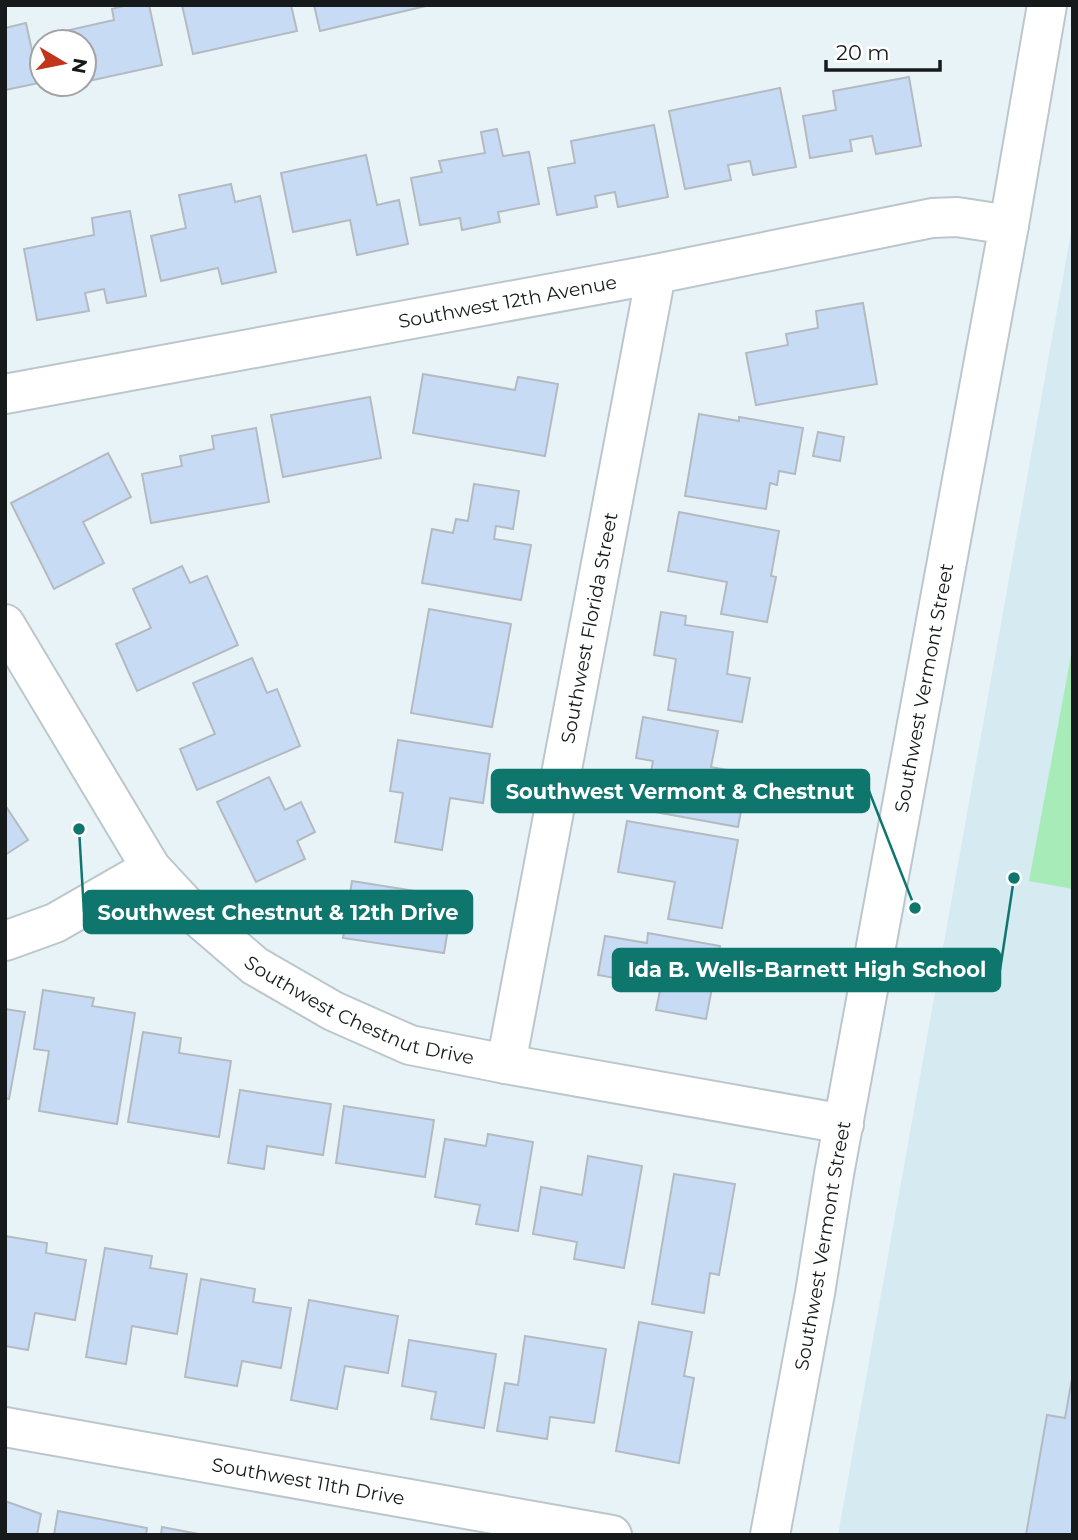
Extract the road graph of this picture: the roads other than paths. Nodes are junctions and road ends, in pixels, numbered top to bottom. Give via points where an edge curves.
1 (1047, 5) edge
2 (1009, 225) junction
3 (656, 274) junction
4 (5, 394) edge
5 (5, 624) edge
6 (152, 869) junction
7 (5, 941) edge
8 (506, 1064) junction
9 (844, 1124) junction
10 (5, 1427) edge
11 (611, 1535) edge
12 (770, 1535) edge

1 - 2 street, Southwest Vermont Street
2 - 3 street, Southwest 12th Avenue via 957,216 932,218
2 - 9 street, Southwest Vermont Street
3 - 4 street, Southwest 12th Avenue
3 - 8 street, Southwest Florida Street
5 - 6 street, Southwest Chestnut Drive
6 - 7 street via 55,923
6 - 8 street, Southwest Chestnut Drive via 191,911 255,966 332,1012 410,1045
8 - 9 street, Southwest Chestnut Drive
9 - 12 street, Southwest Vermont Street
10 - 11 street, Southwest 11th Drive

